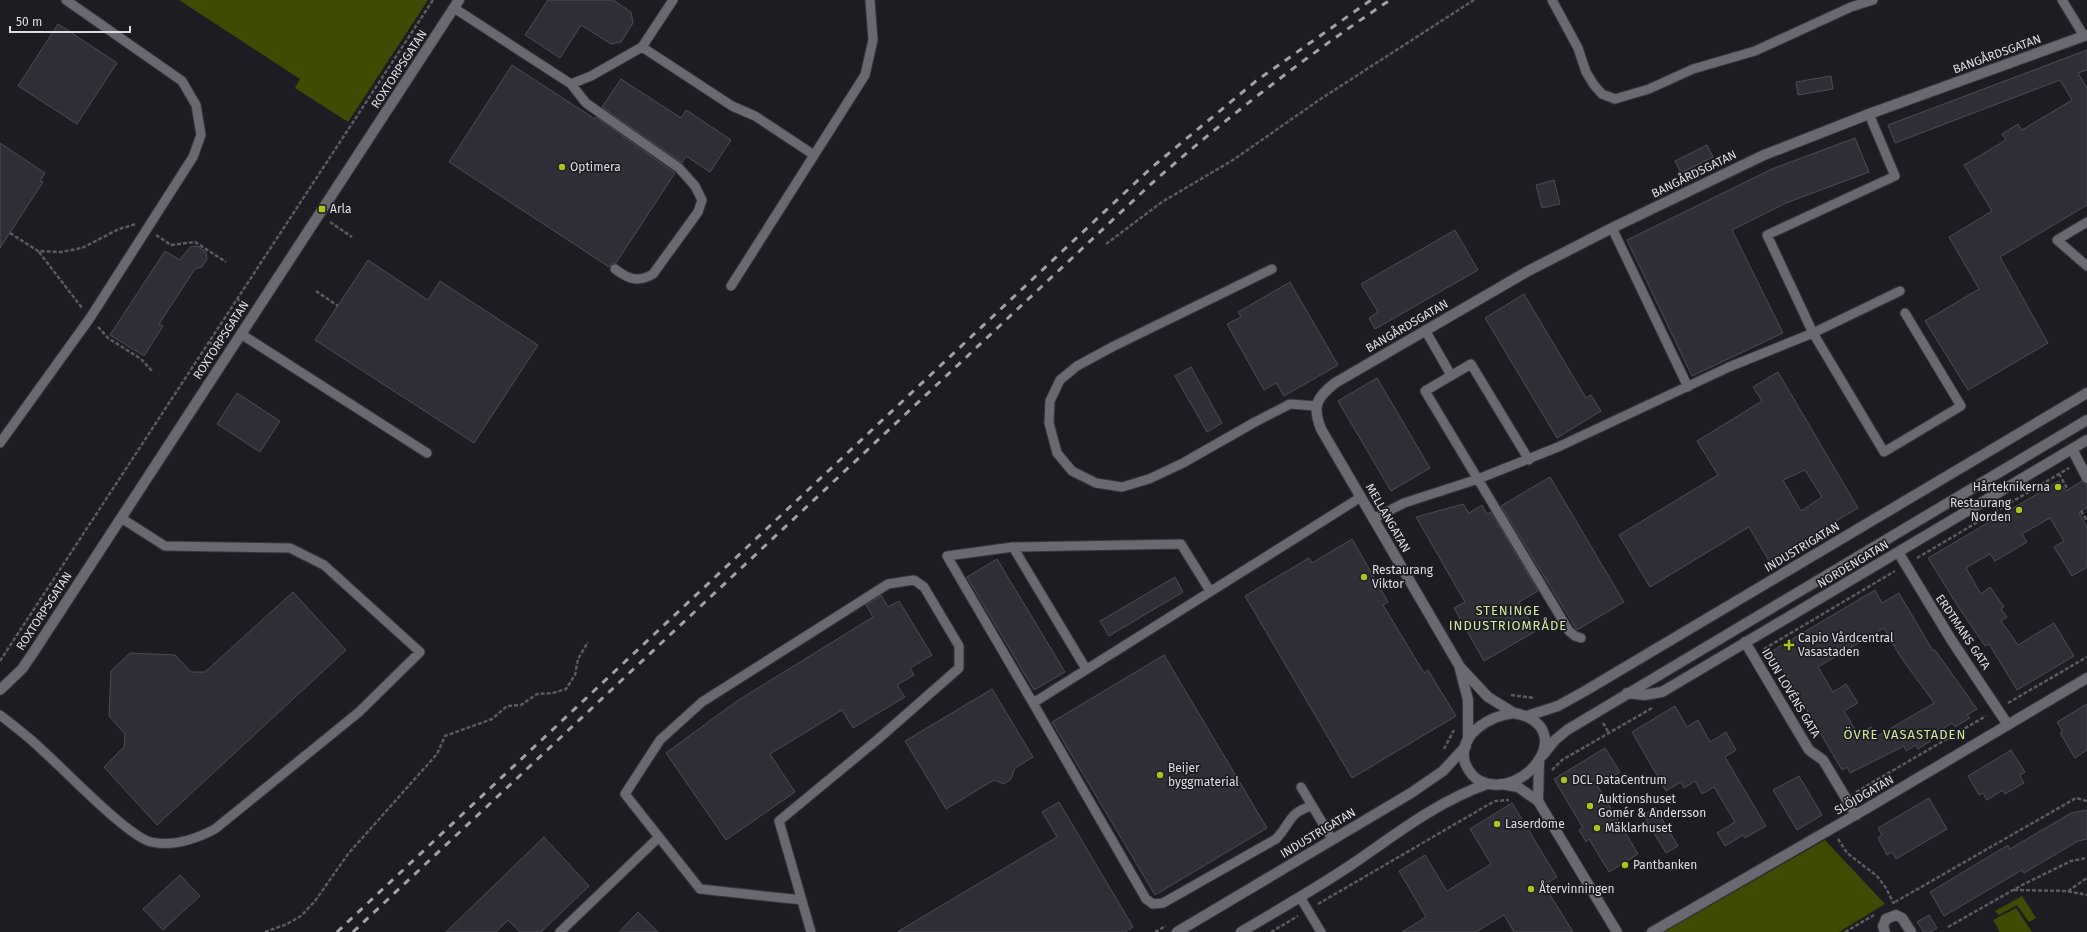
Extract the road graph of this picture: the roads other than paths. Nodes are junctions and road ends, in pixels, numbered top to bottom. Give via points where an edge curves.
1 (66, 0) edge
2 (673, 0) edge
3 (870, 0) edge
4 (1552, 0) edge
5 (1873, 0) edge
6 (2062, 0) edge
7 (457, 4) edge
8 (2085, 35) edge
9 (642, 46) junction
10 (571, 84) junction
11 (1869, 114) junction
12 (814, 155) junction
13 (2087, 222) edge
14 (1612, 228) junction
15 (2087, 266) edge
16 (615, 269) dead end
17 (1272, 269) dead end
18 (731, 286) dead end
19 (1900, 291) dead end
20 (1904, 312) dead end
21 (1425, 330) junction
22 (1813, 333) junction
23 (241, 334) junction
24 (1452, 376) junction
25 (1688, 386) junction
26 (2087, 393) edge
27 (1316, 406) junction
28 (2087, 420) edge
29 (2087, 440) edge
30 (0, 443) edge
31 (2072, 449) junction
32 (427, 454) dead end
33 (1529, 460) junction
34 (2087, 478) edge
35 (1478, 479) junction
36 (1361, 497) junction
37 (121, 518) junction
38 (1373, 519) junction
39 (1013, 547) junction
40 (1898, 552) junction
41 (1210, 591) junction
42 (1581, 638) dead end
43 (1745, 642) junction
44 (1460, 667) junction
45 (1086, 669) junction
46 (2087, 678) edge
47 (0, 690) edge
48 (1626, 694) junction
49 (1033, 703) junction
50 (1514, 713) junction
51 (0, 715) edge
52 (1527, 716) junction
53 (2008, 725) junction
54 (1467, 743) junction
55 (1541, 759) junction
56 (1487, 784) junction
57 (1501, 784) junction
58 (1301, 787) dead end
59 (1538, 801) junction
60 (1312, 806) junction
61 (1856, 815) junction
62 (659, 837) junction
63 (1332, 840) junction
64 (1300, 897) junction
65 (802, 900) junction
66 (565, 930) edge
67 (811, 932) edge
68 (1177, 932) edge
69 (1241, 932) edge
70 (1321, 932) edge
71 (1617, 932) edge
72 (1652, 932) edge
73 (1885, 932) edge
74 (1911, 932) edge

1 - 30 lane via 182,81 196,105 201,135 193,157 90,318
2 - 9 lane
3 - 12 lane via 873,40 865,75
4 - 5 lane via 1578,48 1586,72 1594,85 1602,94 1615,99 1649,89 1693,69 1755,51 1851,7
6 - 8 lane
7 - 10 lane
7 - 23 street, ROXTORPSGATAN
8 - 11 street, BANGÅRDSGATAN
9 - 10 lane via 592,76
9 - 12 lane via 732,106 755,116
10 - 16 lane via 586,103 679,168 695,186 702,200 698,212 653,274 646,278 633,279
11 - 14 street, BANGÅRDSGATAN via 1764,155
11 - 22 lane via 1895,176 1767,235
12 - 18 lane
13 - 15 lane via 2056,240
14 - 21 street, BANGÅRDSGATAN via 1528,271
14 - 25 lane
17 - 27 lane via 1114,346 1077,366 1060,380 1050,401 1049,416 1057,453 1072,471 1096,483 1122,487 1183,463 1290,404
19 - 22 lane
20 - 22 lane via 1961,406 1884,452
21 - 24 lane
21 - 27 street, BANGÅRDSGATAN via 1335,383 1322,393
22 - 25 lane
23 - 32 lane
23 - 37 street, ROXTORPSGATAN
24 - 33 lane via 1471,364
24 - 35 lane via 1425,391
25 - 33 lane
26 - 52 street, INDUSTRIGATAN via 1585,691 1558,706
27 - 36 street, MELLANGATAN via 1321,429
28 - 48 street
29 - 31 street, NORDENGATAN
31 - 34 street
31 - 40 street, NORDENGATAN
33 - 35 lane
35 - 38 lane via 1404,503
35 - 42 lane via 1569,631
36 - 38 street, MELLANGATAN
36 - 41 lane
37 - 47 street, ROXTORPSGATAN via 22,669
37 - 51 lane via 165,546 290,548 324,565 420,652 358,712 215,829 196,838 166,843 150,842 130,831 42,749
38 - 44 street, MELLANGATAN
39 - 41 lane via 1181,544
39 - 45 lane
39 - 49 lane via 947,556
40 - 43 street, NORDENGATAN
40 - 53 street, ERDTMANS GATA via 1952,641
41 - 45 lane
43 - 48 street, NORDENGATAN via 1662,692
43 - 61 street, IDUN LOVÉNS GATA via 1809,750 1823,760
44 - 50 street, MELLANGATAN via 1488,697
44 - 54 street, MELLANGATAN via 1468,700
45 - 49 lane
46 - 53 street, SLÖJDGATAN
48 - 55 street via 1567,730 1555,740
49 - 60 lane via 1146,899 1153,904 1163,903 1276,838 1296,812
50 - 52 street
50 - 54 street via 1488,720 1473,733
52 - 55 street via 1536,723 1543,734 1545,743
53 - 61 street, SLÖJDGATAN
54 - 56 street via 1464,758 1467,768 1477,780
54 - 63 street, INDUSTRIGATAN via 1452,762 1434,778
55 - 57 street via 1514,781
55 - 59 street
56 - 57 street
56 - 64 street via 1436,807
57 - 59 street via 1518,787
58 - 60 lane
59 - 71 street
60 - 63 lane
61 - 72 street, SLÖJDGATAN
62 - 65 lane via 700,889
62 - 65 lane via 625,794 660,740 702,702 888,584 914,580 924,587 959,646 958,668 878,740 779,821
62 - 66 lane
63 - 68 street, INDUSTRIGATAN
64 - 69 street
64 - 70 lane
65 - 67 lane
73 - 74 street via 1886,919 1896,915 1902,918

